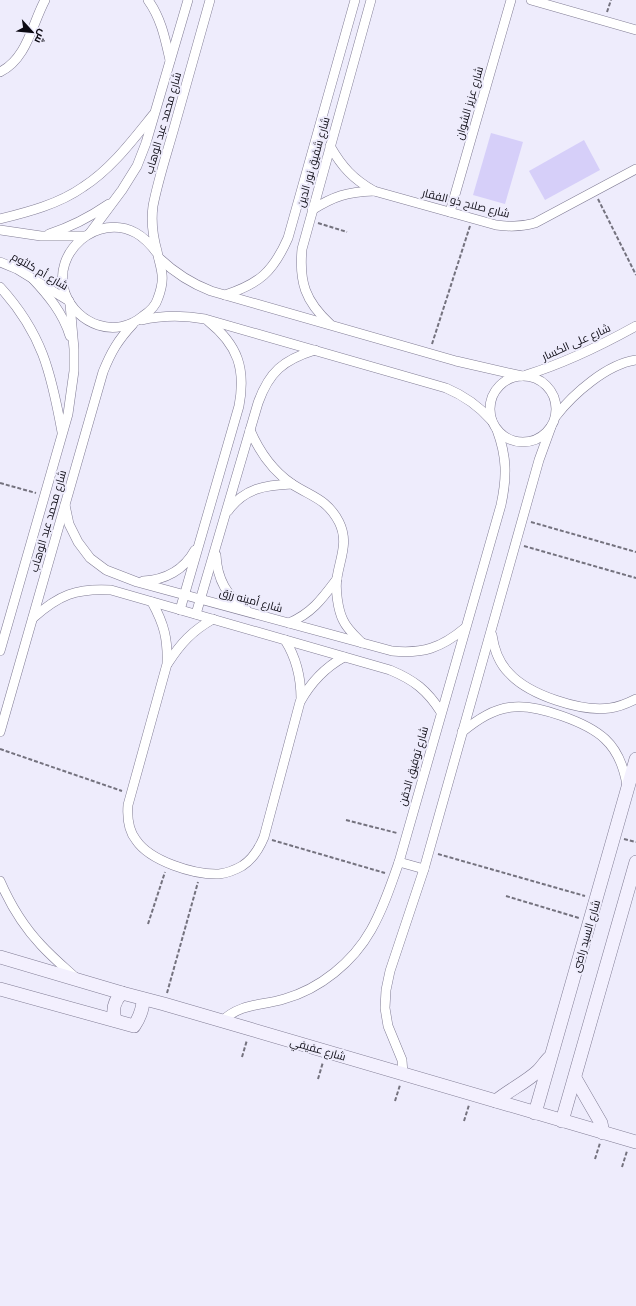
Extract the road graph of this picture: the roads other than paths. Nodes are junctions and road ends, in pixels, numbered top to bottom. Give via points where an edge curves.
1 (37, 0) edge
2 (45, 0) edge
3 (148, 0) edge
4 (188, 0) edge
5 (210, 0) edge
6 (355, 0) edge
7 (371, 0) edge
8 (511, 0) edge
9 (531, 0) edge
10 (38, 13) junction
11 (348, 25) junction
12 (363, 29) junction
13 (636, 30) edge
14 (170, 61) junction
15 (0, 72) edge
16 (156, 110) junction
17 (330, 146) junction
18 (636, 168) edge
19 (374, 191) junction
20 (116, 198) junction
21 (312, 210) junction
22 (450, 212) junction
23 (0, 219) edge
24 (0, 230) edge
25 (87, 235) junction
26 (41, 236) junction
27 (158, 256) junction
28 (0, 262) edge
29 (32, 278) junction
30 (0, 287) edge
31 (225, 295) junction
32 (69, 302) junction
33 (205, 319) junction
34 (135, 322) junction
35 (331, 324) junction
36 (636, 326) edge
37 (74, 349) junction
38 (315, 350) junction
39 (636, 360) edge
40 (523, 376) junction
41 (555, 417) junction
42 (492, 421) junction
43 (551, 427) junction
44 (250, 430) junction
45 (497, 430) junction
46 (62, 435) junction
47 (292, 484) junction
48 (65, 505) junction
49 (225, 516) junction
50 (200, 542) junction
51 (215, 548) junction
52 (337, 579) junction
53 (137, 582) junction
54 (185, 594) junction
55 (200, 599) junction
56 (152, 602) junction
57 (180, 610) junction
58 (253, 613) junction
59 (196, 614) junction
60 (33, 618) junction
61 (213, 619) junction
62 (289, 623) junction
63 (465, 628) junction
64 (491, 631) junction
65 (285, 640) junction
66 (362, 643) junction
67 (0, 651) edge
68 (344, 657) junction
69 (167, 664) junction
70 (636, 699) edge
71 (300, 702) junction
72 (441, 712) junction
73 (0, 732) edge
74 (462, 732) junction
75 (636, 759) edge
76 (628, 787) junction
77 (398, 862) junction
78 (636, 862) edge
79 (424, 869) junction
80 (1, 885) edge
81 (0, 957) edge
82 (78, 980) junction
83 (0, 989) edge
84 (122, 994) junction
85 (143, 999) junction
86 (115, 1020) junction
87 (222, 1021) junction
88 (551, 1056) junction
89 (403, 1074) junction
90 (575, 1078) junction
91 (496, 1101) junction
92 (535, 1113) junction
93 (562, 1121) junction
94 (603, 1133) junction
95 (633, 1141) edge

1 - 10 street
2 - 10 street
3 - 14 street via 161,24
4 - 14 street, شارع محمد عبد الوهاب
5 - 27 street, شارع محمد عبد الوهاب via 153,208 153,230
6 - 11 street, شارع شفيق نور الدين
7 - 12 street, شارع شفيق نور الدين
8 - 22 street, شارع عزيز الشوان
9 - 13 street
10 - 15 street via 22,52 14,62
11 - 12 street
11 - 31 street, شارع شفيق نور الدين via 288,238 281,254 271,269 258,281
12 - 17 street, شارع شفيق نور الدين
14 - 16 street, شارع محمد عبد الوهاب
16 - 20 street, شارع محمد عبد الوهاب via 136,166
16 - 23 street via 117,158 82,188 62,199
17 - 19 street, شارع صلاح ذو الفقار via 348,172
17 - 21 street, شارع شفيق نور الدين
18 - 22 street, شارع صلاح ذو الفقار via 535,223 509,227
19 - 21 street, شارع صلاح ذو الفقار via 341,195
19 - 22 street, شارع صلاح ذو الفقار
20 - 25 street, شارع محمد عبد الوهاب
20 - 26 street via 81,222
21 - 35 street, شارع شفيق نور الدين via 300,266 303,283 312,304
24 - 26 street, شارع أم كلثوم
25 - 26 street, شارع أم كلثوم
25 - 27 street via 104,228 120,228 135,232 148,241
25 - 32 street via 74,246 66,259 63,273 64,288
27 - 31 street via 183,278
27 - 34 street via 163,272 158,300 149,312
28 - 29 street, شارع أم كلثوم
29 - 32 street, شارع أم كلثوم
29 - 37 street via 54,303
30 - 46 street via 14,302 39,344 48,367
31 - 35 street
32 - 34 street via 79,315 91,323 104,327 119,327
32 - 37 street, شارع محمد عبد الوهاب
33 - 34 street via 172,315
33 - 38 street
33 - 50 street via 229,342 241,373 242,390
34 - 48 street, شارع محمد عبد الوهاب via 120,338 103,372
35 - 40 street via 473,365
36 - 40 street, شارع على الكسار via 560,364
37 - 46 street, شارع محمد عبد الوهاب via 72,392
38 - 42 street via 459,393 472,401
38 - 44 street via 285,363 273,374 263,388
39 - 41 street via 620,365 587,384
40 - 41 street via 533,377 549,389 555,402
40 - 42 street via 511,378 495,391 491,400
41 - 43 street
42 - 45 street
43 - 45 street via 535,440 525,442 514,441
43 - 64 street via 539,460
44 - 47 street via 266,458
44 - 49 street
45 - 63 street, شارع توفيق الدقن via 506,459 504,490
46 - 67 street, شارع محمد عبد الوهاب
47 - 49 street via 260,487 233,504
47 - 52 street via 316,496 330,508 339,523 344,540
48 - 53 street, شارع أمينه رزق via 69,524 90,558 106,570
48 - 60 street, شارع محمد عبد الوهاب
49 - 51 street
50 - 53 street via 182,567 168,576 153,581
50 - 54 street
51 - 55 street
51 - 58 street via 220,579 228,593 239,605
52 - 62 street via 318,604
52 - 66 street via 338,605 342,620
53 - 54 street, شارع أمينه رزق
54 - 55 street, شارع أمينه رزق
54 - 57 street
55 - 58 street, شارع أمينه رزق
55 - 59 street
56 - 57 street
56 - 60 street via 111,590 77,591 46,606
56 - 69 street via 165,631 168,647
57 - 59 street
58 - 62 street, شارع أمينه رزق
59 - 61 street
60 - 73 street, شارع محمد عبد الوهاب
61 - 65 street
61 - 69 street via 188,637
62 - 66 street, شارع أمينه رزق
63 - 66 street, شارع أمينه رزق via 439,646 423,651 392,651
63 - 72 street, شارع توفيق الدقن
64 - 70 street via 494,646 508,672 519,683 533,690 563,702 594,708 610,708
64 - 74 street
65 - 68 street
65 - 71 street via 297,663
68 - 71 street via 314,680
68 - 72 street via 406,676 432,698
69 - 71 street via 128,805 128,817 130,829 142,848 168,863 218,874 242,866 251,859 264,837
72 - 77 street, شارع توفيق الدقن
74 - 76 street via 487,715 513,707 538,709 556,714 592,729 606,739 617,753
74 - 79 street
75 - 76 street, شارع السيد راضى
76 - 88 street, شارع السيد راضى
77 - 79 street
77 - 87 street, شارع توفيق الدقن via 381,910 370,931 343,965 305,991 284,1000 240,1009
78 - 90 street
79 - 89 street via 386,990 388,1026 402,1060
80 - 82 street via 27,929
81 - 82 street, شارع عفيفي
82 - 84 street, شارع عفيفي
83 - 86 street
84 - 85 street, شارع عفيفي
84 - 86 street via 115,1003
85 - 86 street via 140,1016 134,1026
85 - 87 street, شارع عفيفي
87 - 89 street, شارع عفيفي
88 - 91 street via 538,1071
88 - 92 street, شارع السيد راضى
89 - 91 street, شارع عفيفي
90 - 93 street
90 - 94 street via 601,1123
91 - 92 street, شارع عفيفي
92 - 93 street, شارع عفيفي
93 - 94 street, شارع عفيفي
94 - 95 street, شارع عفيفي

